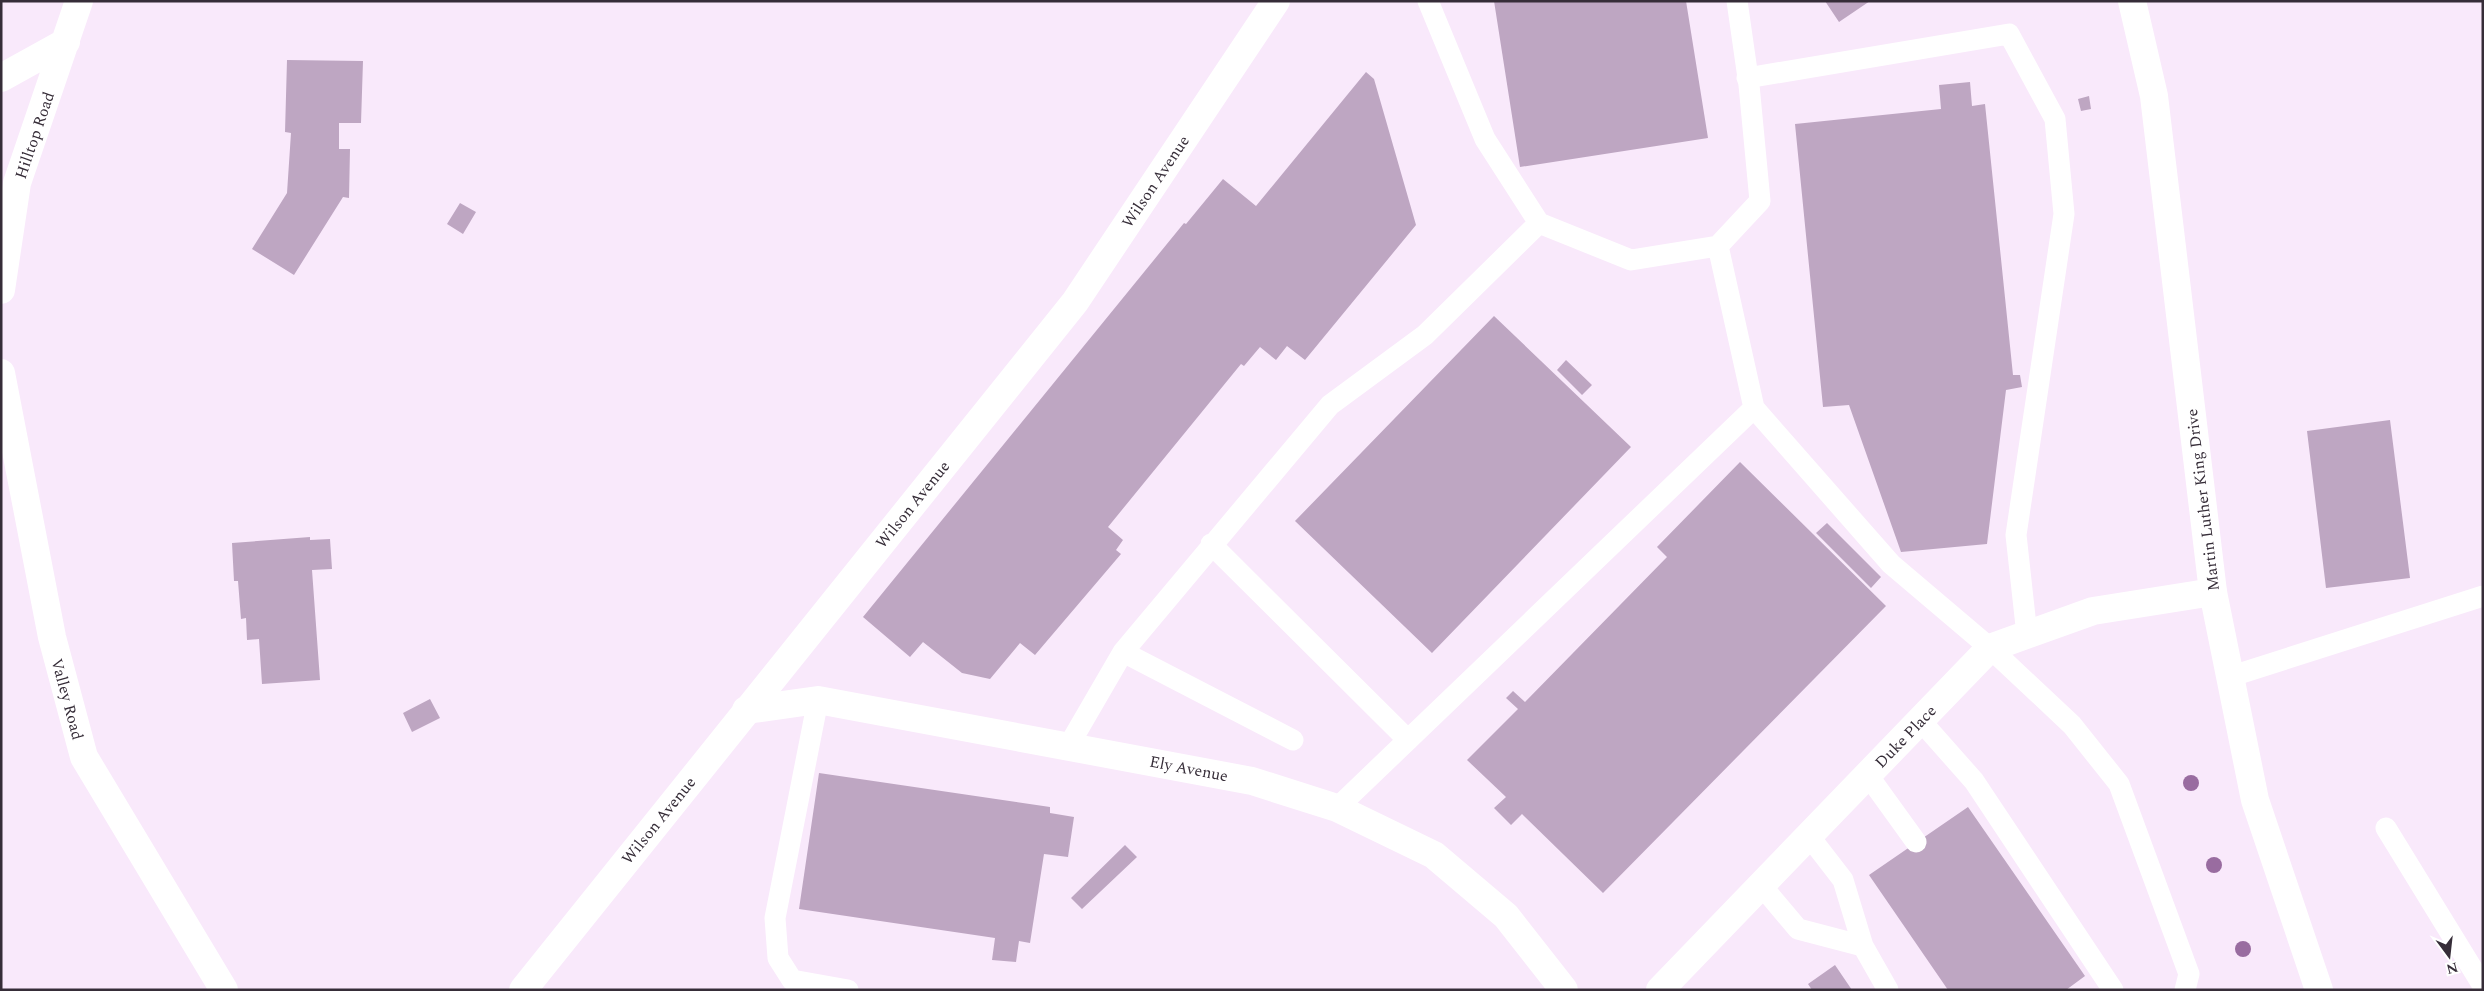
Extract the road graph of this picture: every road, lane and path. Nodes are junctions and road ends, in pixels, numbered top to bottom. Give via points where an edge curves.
1 (79, 1) edge
2 (1276, 1) edge
3 (1428, 1) edge
4 (1737, 1) edge
5 (2132, 1) edge
6 (66, 42) junction
7 (1, 78) edge
8 (1747, 78) junction
9 (1538, 223) junction
10 (1718, 246) junction
11 (1, 290) edge
12 (1, 374) edge
13 (1754, 408) junction
14 (1211, 544) junction
15 (2213, 592) junction
16 (2483, 596) edge
17 (2027, 635) junction
18 (1990, 648) junction
19 (1124, 652) junction
20 (2229, 677) junction
21 (818, 700) junction
22 (746, 710) junction
23 (1920, 720) junction
24 (1293, 740) dead end
25 (1408, 740) junction
26 (1069, 745) junction
27 (1867, 774) junction
28 (1337, 808) junction
29 (2386, 828) dead end
30 (1809, 836) junction
31 (1916, 842) dead end
32 (1761, 884) junction
33 (1863, 946) junction
34 (2483, 986) edge
35 (224, 990) edge
36 (523, 990) edge
37 (848, 990) edge
38 (1564, 990) edge
39 (1660, 990) edge
40 (1888, 990) edge
41 (2113, 990) edge
42 (2185, 990) edge
43 (2319, 990) edge

1 - 6 street, Hilltop Road
2 - 22 street, Wilson Avenue via 1075,302
3 - 9 lane via 1485,138
4 - 8 lane
5 - 15 street, Martin Luther King Drive via 2154,96
6 - 7 street
6 - 11 street, Hilltop Road via 17,183
8 - 10 lane via 1760,201
8 - 17 lane via 2008,34 2055,119 2064,214 2016,535
9 - 10 lane via 1632,260
9 - 14 lane via 1425,335 1330,405
10 - 13 lane
12 - 35 street, Valley Road via 52,637 84,757
13 - 18 lane via 1891,564
13 - 25 lane
14 - 19 lane
14 - 25 lane
15 - 17 street, Duke Place via 2093,611
15 - 20 street, Martin Luther King Drive
16 - 20 lane
17 - 18 street, Duke Place
18 - 23 street, Duke Place
18 - 42 lane via 2072,725 2119,784 2189,974
19 - 24 lane
19 - 26 lane
20 - 43 street, Martin Luther King Drive via 2255,800
21 - 22 street, Ely Avenue
21 - 26 street, Ely Avenue
21 - 37 lane via 775,918 778,958 792,980
22 - 36 street, Wilson Avenue
23 - 27 street, Duke Place
23 - 41 lane via 1974,781
25 - 28 lane
26 - 28 street, Ely Avenue via 1252,780
27 - 30 street, Duke Place
27 - 31 lane
28 - 38 street, Ely Avenue via 1434,855 1506,916
29 - 34 lane
30 - 32 street, Duke Place
30 - 33 lane via 1843,880
32 - 33 lane via 1798,928
32 - 39 street, Duke Place
33 - 40 lane

